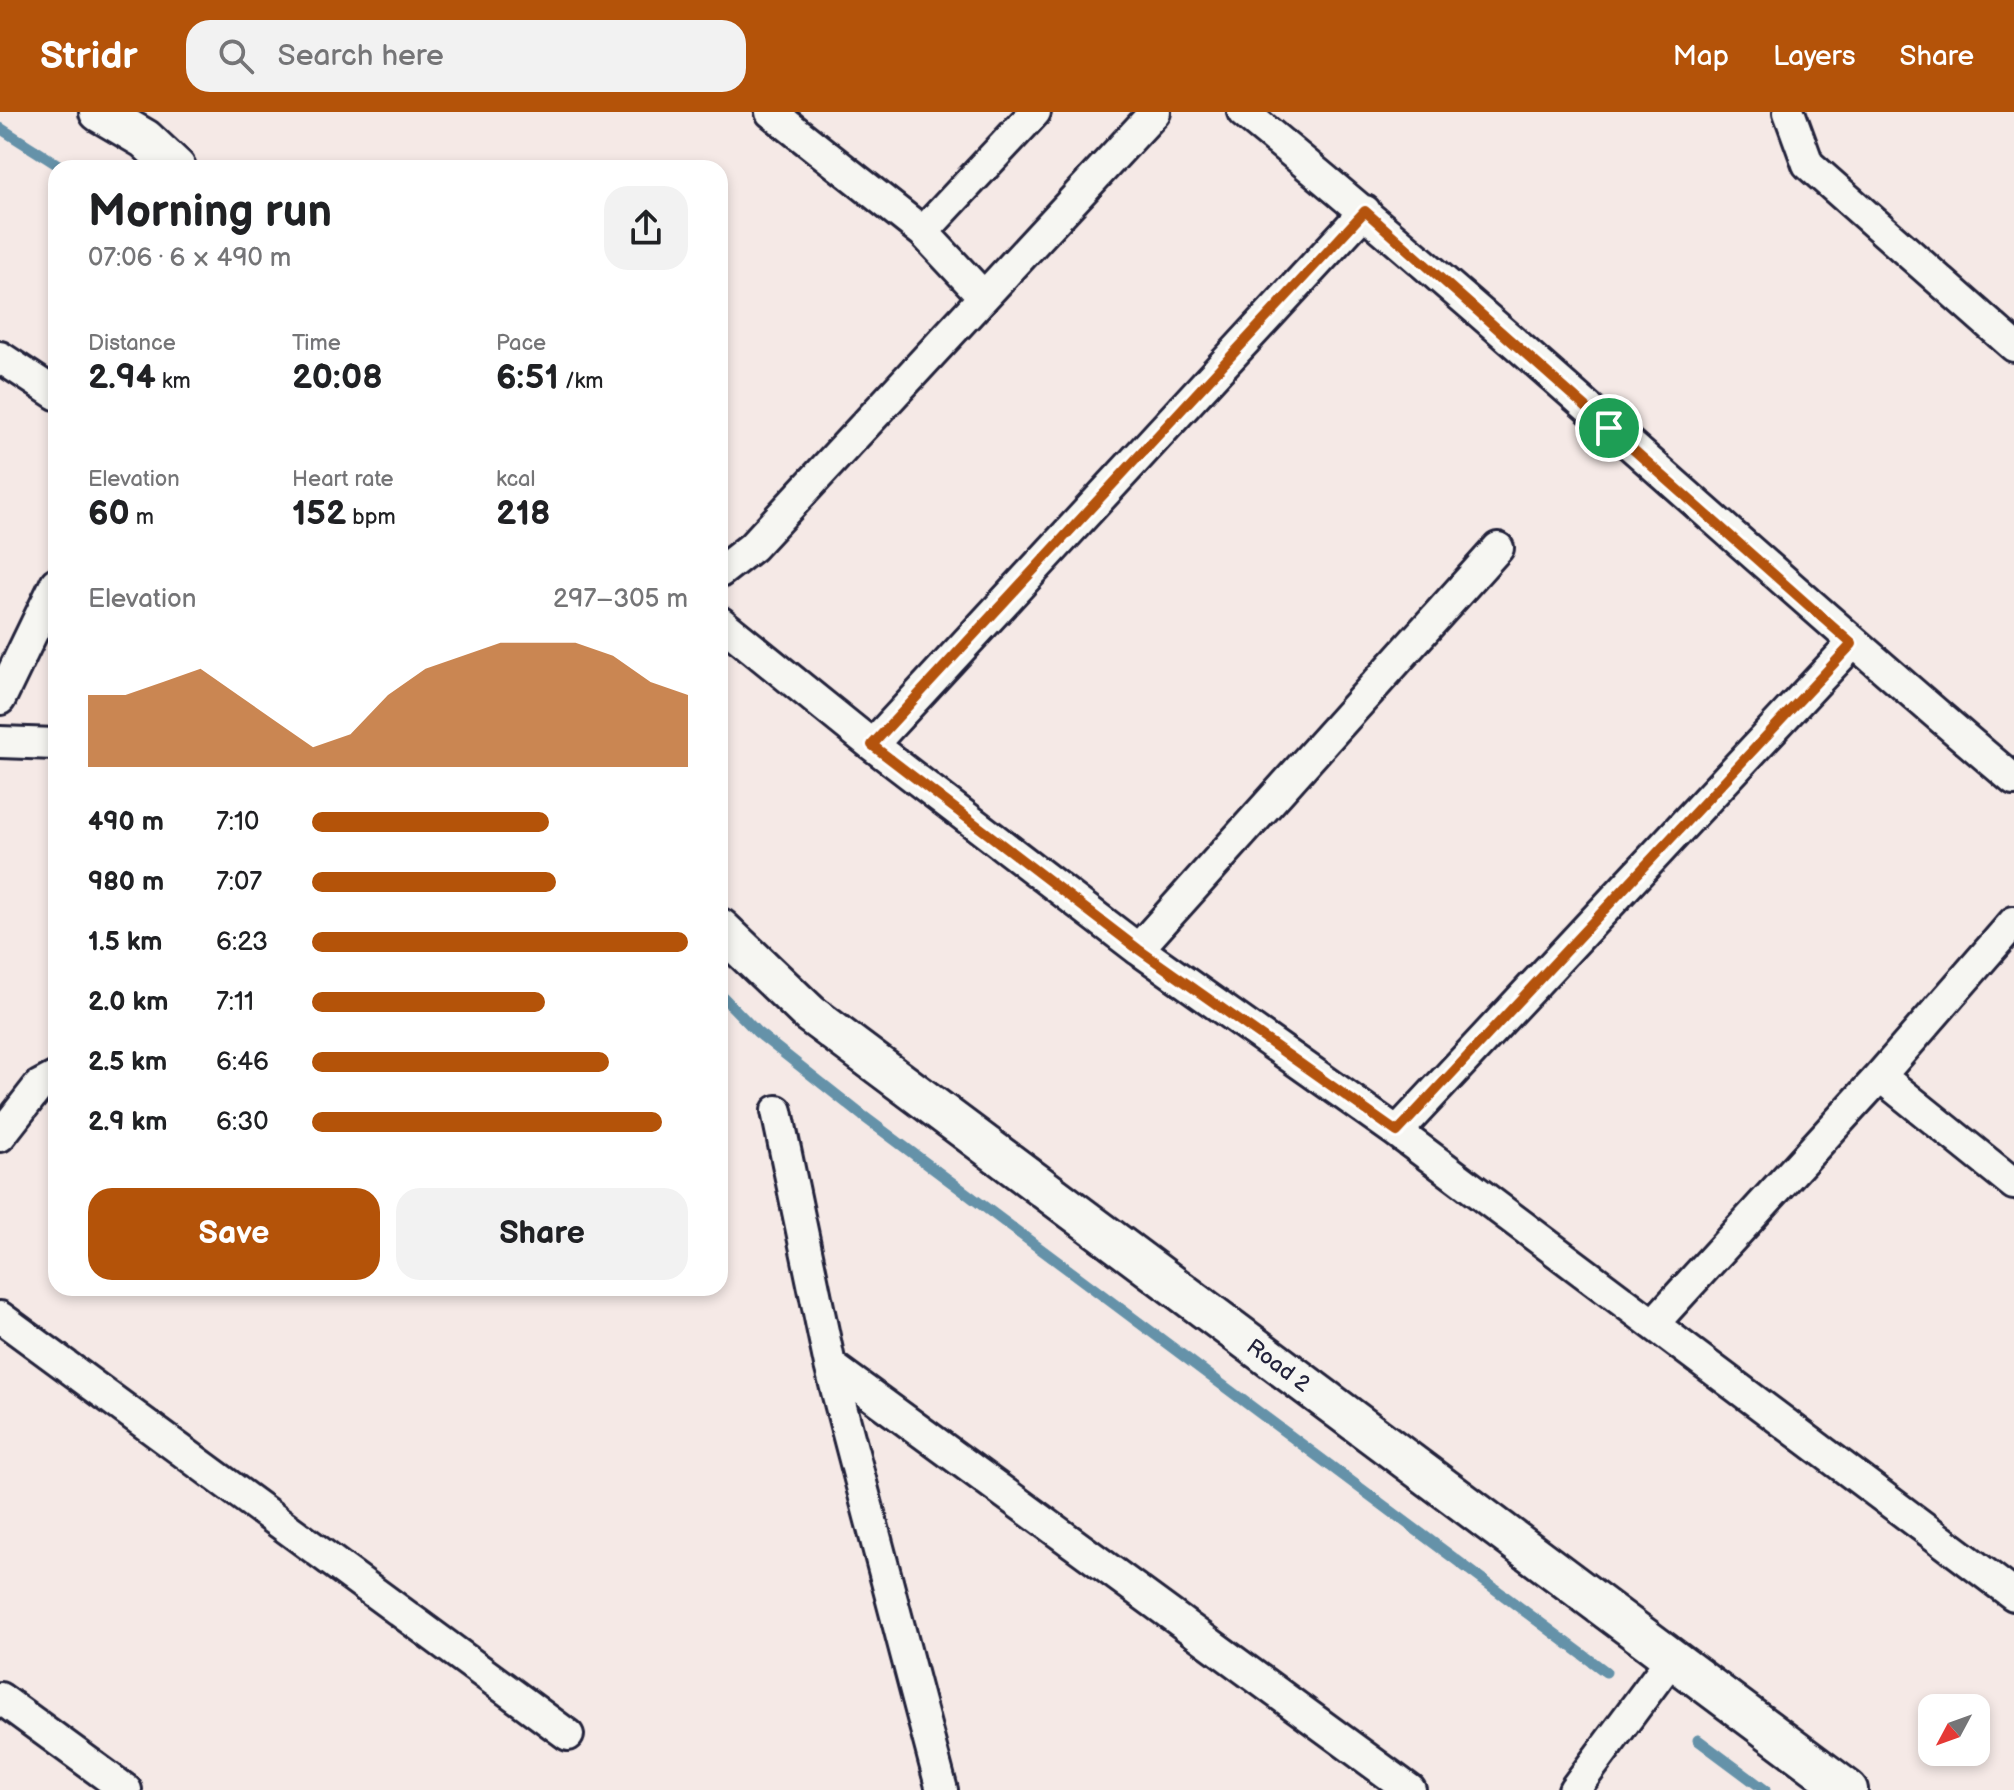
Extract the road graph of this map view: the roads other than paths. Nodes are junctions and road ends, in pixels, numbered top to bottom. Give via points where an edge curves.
1 (99, 112) edge
2 (771, 112) edge
3 (1035, 112) edge
4 (1155, 112) edge
5 (1243, 112) edge
6 (1789, 112) edge
7 (167, 160) edge
8 (1365, 211) junction
9 (923, 232) junction
10 (983, 296) junction
11 (2014, 346) edge
12 (0, 357) edge
13 (48, 389) edge
14 (1498, 548) dead end
15 (728, 566) edge
16 (48, 600) edge
17 (728, 628) edge
18 (1852, 644) junction
19 (0, 699) edge
20 (0, 742) edge
21 (48, 744) edge
22 (872, 745) junction
23 (2014, 780) edge
24 (2014, 922) edge
25 (728, 936) edge
26 (1138, 949) junction
27 (1880, 1076) junction
28 (48, 1081) edge
29 (777, 1111) dead end
30 (1397, 1132) junction
31 (0, 1136) edge
32 (2014, 1184) edge
33 (0, 1317) edge
34 (1655, 1322) junction
35 (830, 1365) junction
36 (2014, 1595) edge
37 (1672, 1658) junction
38 (0, 1698) edge
39 (568, 1735) dead end
40 (126, 1790) edge
41 (942, 1790) edge
42 (1410, 1790) edge
43 (1574, 1790) edge
44 (1848, 1790) edge

1 - 7 street via 145,139
2 - 9 street
3 - 9 street
4 - 10 street
5 - 8 street
6 - 11 street via 1808,164
8 - 18 street
8 - 22 street
9 - 10 street
10 - 15 street via 752,547
12 - 13 street
14 - 26 street
16 - 19 street
17 - 22 street
18 - 23 street
18 - 30 street
20 - 21 street
22 - 26 street
24 - 27 street
25 - 37 street, Road 2 via 810,1014
26 - 30 street
27 - 32 street
27 - 34 street
28 - 31 street
29 - 35 street
30 - 34 street
33 - 39 street
34 - 36 street
35 - 41 street
35 - 42 street
37 - 43 street
37 - 44 street, Road 2
38 - 40 street

